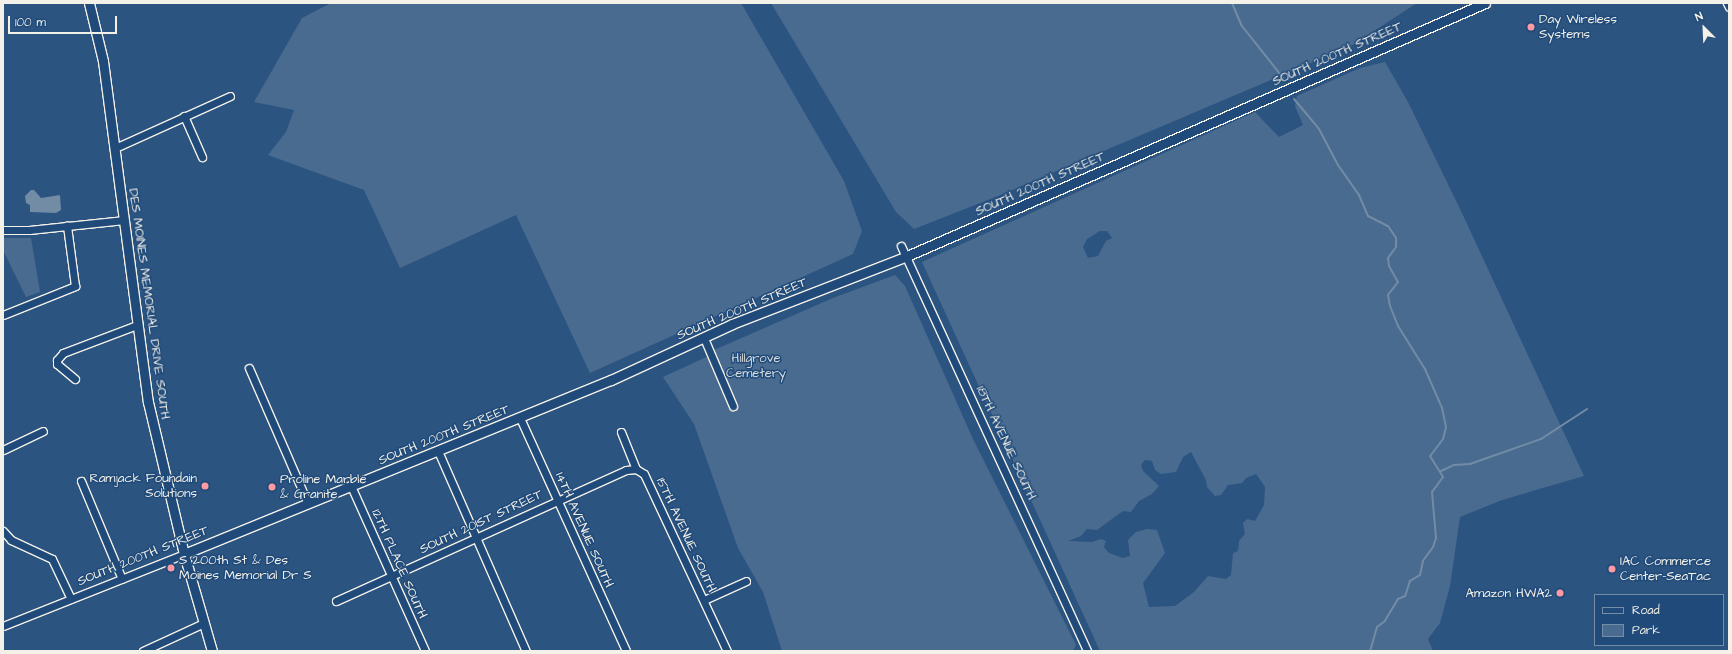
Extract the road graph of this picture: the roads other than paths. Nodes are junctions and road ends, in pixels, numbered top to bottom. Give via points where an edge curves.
1 (89, 3) edge
2 (1485, 3) edge
3 (1727, 3) edge
4 (1729, 7) edge
5 (230, 96) dead end
6 (184, 116) junction
7 (115, 148) junction
8 (202, 157) dead end
9 (124, 220) junction
10 (67, 226) junction
11 (3, 230) edge
12 (901, 246) dead end
13 (907, 256) junction
14 (3, 315) edge
15 (137, 325) junction
16 (704, 338) junction
17 (249, 368) dead end
18 (75, 379) dead end
19 (733, 406) dead end
20 (520, 418) junction
21 (43, 431) dead end
22 (621, 432) dead end
23 (3, 450) edge
24 (438, 451) junction
25 (636, 469) junction
26 (81, 481) dead end
27 (351, 486) junction
28 (558, 500) junction
29 (308, 504) junction
30 (3, 531) edge
31 (476, 538) junction
32 (184, 554) junction
33 (390, 577) junction
34 (122, 579) junction
35 (746, 581) dead end
36 (71, 600) junction
37 (704, 600) junction
38 (336, 601) dead end
39 (204, 623) junction
40 (3, 626) edge
41 (143, 651) edge
42 (212, 651) edge
43 (425, 651) edge
44 (526, 651) edge
45 (626, 651) edge
46 (727, 651) edge
47 (1088, 651) edge

1 - 7 main road, DES MOINES MEMORIAL DRIVE SOUTH via 103,61
2 - 13 main road, SOUTH 200TH STREET
3 - 4 street
5 - 6 street
6 - 7 street
6 - 8 street
7 - 9 main road, DES MOINES MEMORIAL DRIVE SOUTH
9 - 10 street
9 - 15 main road, DES MOINES MEMORIAL DRIVE SOUTH
10 - 11 street
10 - 14 street via 75,286
12 - 13 street, 18TH AVENUE SOUTH
13 - 16 main road, SOUTH 200TH STREET via 780,305
13 - 47 street, 18TH AVENUE SOUTH
15 - 18 street via 63,353 57,364
15 - 32 main road, DES MOINES MEMORIAL DRIVE SOUTH via 148,402
16 - 19 street
16 - 20 main road, SOUTH 200TH STREET
17 - 29 street
20 - 24 main road, SOUTH 200TH STREET
20 - 28 street, 14TH AVENUE SOUTH
21 - 23 street
22 - 25 street, 15TH AVENUE SOUTH
24 - 27 main road, SOUTH 200TH STREET
24 - 31 street
25 - 28 street, SOUTH 201ST STREET via 626,470
25 - 37 street, 15TH AVENUE SOUTH via 644,474
26 - 34 street
27 - 29 main road, SOUTH 200TH STREET
27 - 33 street, 12TH PLACE SOUTH
28 - 31 street, SOUTH 201ST STREET
28 - 45 street, 14TH AVENUE SOUTH
29 - 32 main road, SOUTH 200TH STREET
30 - 36 street via 11,540 52,559
31 - 33 street, SOUTH 201ST STREET
31 - 44 street
32 - 34 street, SOUTH 200TH STREET
32 - 39 main road, DES MOINES MEMORIAL DRIVE SOUTH
33 - 38 street, SOUTH 201ST STREET
33 - 43 street, 12TH PLACE SOUTH
34 - 36 street, SOUTH 200TH STREET
35 - 37 street
36 - 40 street, SOUTH 200TH STREET
37 - 46 street, 15TH AVENUE SOUTH
39 - 41 street
39 - 42 main road, DES MOINES MEMORIAL DRIVE SOUTH

